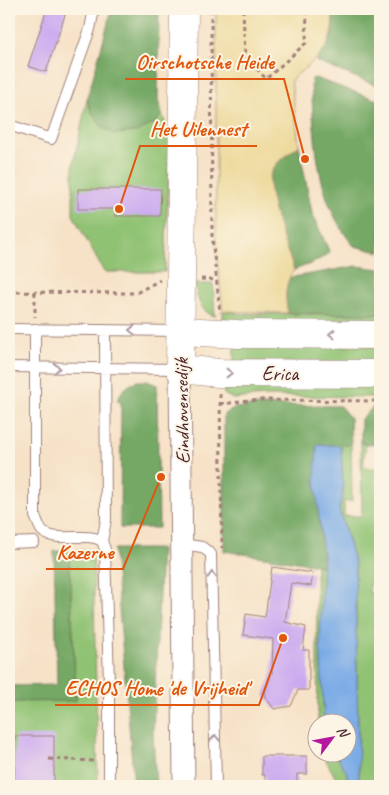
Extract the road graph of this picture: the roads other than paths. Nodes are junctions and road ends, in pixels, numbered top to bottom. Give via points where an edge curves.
1 (94, 9) edge
2 (184, 9) edge
3 (9, 125) edge
4 (9, 329) edge
5 (35, 329) junction
6 (105, 330) junction
7 (181, 331) junction
8 (380, 334) edge
9 (9, 367) edge
10 (106, 367) junction
11 (34, 368) junction
12 (180, 369) junction
13 (380, 374) edge
14 (41, 530) junction
15 (102, 541) junction
16 (9, 543) edge
17 (182, 544) junction
18 (109, 786) edge
19 (184, 786) edge
20 (216, 786) edge

1 - 3 lane via 51,139
2 - 7 street, Eindhovensedijk
4 - 5 lane
5 - 6 lane
5 - 11 lane
7 -> 6 lane
6 - 10 lane
8 -> 7 street, Erica
7 - 12 street, Eindhovensedijk
9 - 11 lane
11 -> 10 lane
10 - 12 lane
10 - 15 lane via 106,520
11 - 14 lane via 35,516
12 -> 13 street, Erica via 219,373
12 - 17 street, Eindhovensedijk
14 - 15 lane via 51,536 94,537
14 - 16 lane via 34,546
15 - 18 lane via 106,568
17 - 19 street, Eindhovensedijk
20 -> 17 lane via 211,554 202,547

